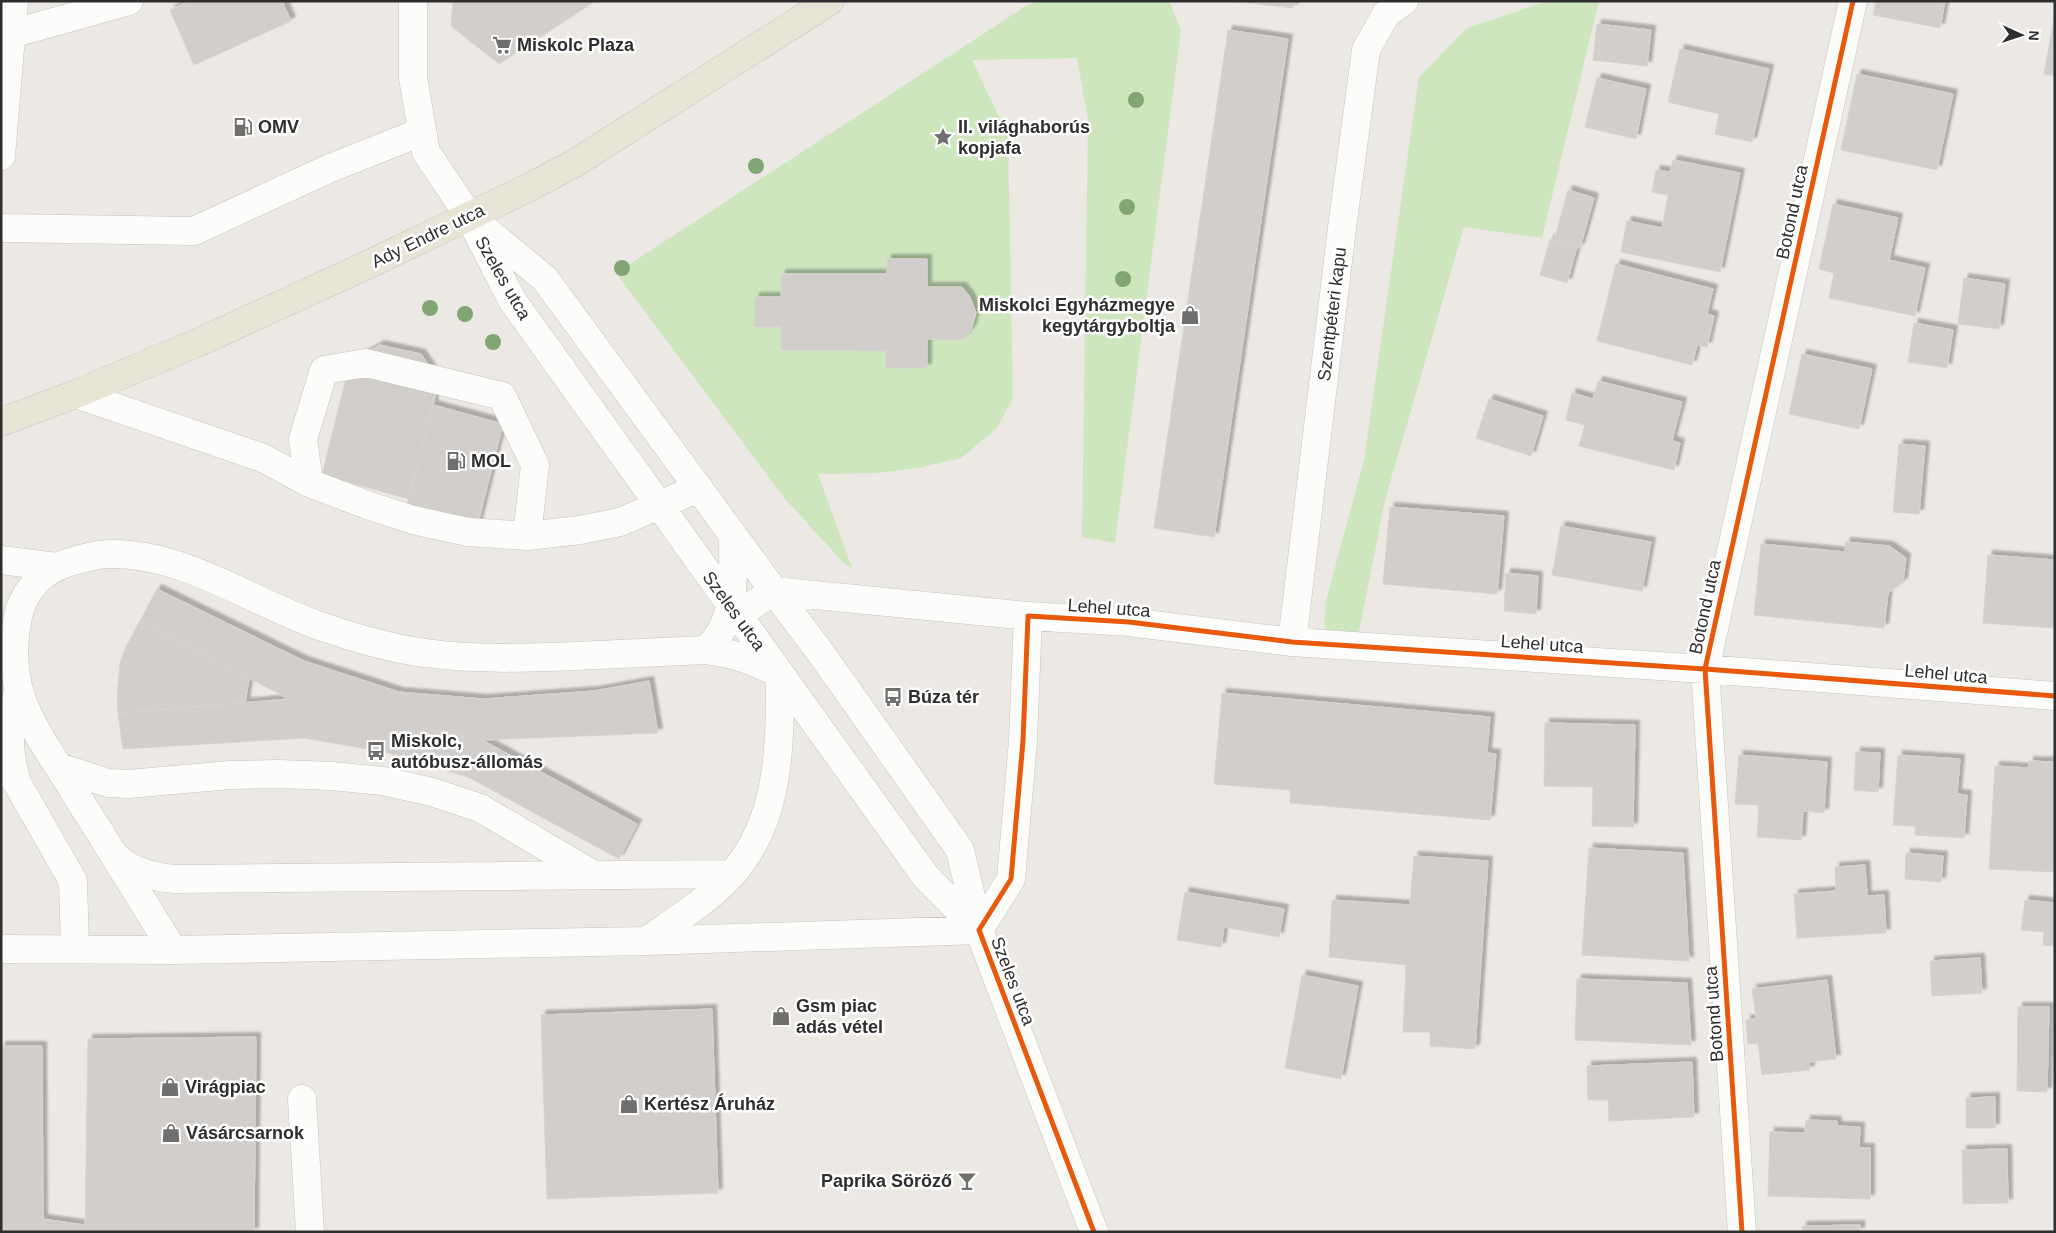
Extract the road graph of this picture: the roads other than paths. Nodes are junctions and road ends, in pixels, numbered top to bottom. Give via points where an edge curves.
1 (14, 1) edge
2 (129, 1) edge
3 (413, 1) edge
4 (830, 1) edge
5 (1404, 1) edge
6 (1853, 1) edge
7 (6, 34) edge
8 (421, 132) junction
9 (1, 156) edge
10 (468, 216) junction
11 (1, 228) edge
12 (76, 394) junction
13 (1, 422) edge
14 (309, 484) junction
15 (699, 488) junction
16 (659, 506) junction
17 (733, 535) junction
18 (527, 536) junction
19 (1, 560) edge
20 (56, 567) junction
21 (774, 591) junction
22 (734, 610) junction
23 (1028, 616) junction
24 (1292, 642) junction
25 (705, 650) junction
26 (1705, 668) junction
27 (780, 674) junction
28 (2055, 696) edge
29 (9, 720) edge
30 (1, 761) edge
31 (59, 768) junction
32 (17, 783) junction
33 (115, 856) junction
34 (732, 874) junction
35 (594, 875) junction
36 (979, 930) junction
37 (646, 941) junction
38 (1, 948) edge
39 (76, 948) junction
40 (173, 950) junction
41 (302, 1099) dead end
42 (310, 1232) edge
43 (1094, 1232) edge
44 (1742, 1232) edge

1 - 7 street
2 - 7 street
3 - 8 street via 413,78
4 - 10 main road, Ady Endre utca via 575,163
5 - 24 street, Szentpéteri kapu via 1386,14 1366,50
6 - 26 street, Botond utca
7 - 9 street
8 - 10 street via 426,152
8 - 11 street via 328,169 194,231
10 - 12 main road, Ady Endre utca via 206,339
10 - 15 street, Szeles utca via 545,279
10 - 16 street, Szeles utca via 512,300
12 - 13 main road, Ady Endre utca
12 - 14 street via 263,458
14 - 18 street via 413,520 468,532
14 - 18 street via 303,439 324,370 366,363 502,396 535,465
15 - 16 street
15 - 17 street, Szeles utca
16 - 18 street via 620,522
16 - 22 street, Szeles utca
17 - 21 street, Szeles utca
17 - 22 street
19 - 20 street
20 - 25 street via 88,556 110,554 162,560 317,625 425,653 494,660
20 - 29 street via 31,588 17,616 10,651
21 - 22 street
21 - 23 street, Lehel utca
21 - 36 street, Szeles utca via 960,850
22 - 25 street via 714,643
22 - 27 street, Szeles utca
23 - 24 street, Lehel utca via 1129,622
23 - 36 street, Szeles utca via 1023,741 1011,878
24 - 26 street, Lehel utca
25 - 27 street via 730,653
26 - 28 street, Lehel utca
26 - 44 street, Botond utca
27 - 34 street via 778,761 768,812 752,846
27 - 36 street, Szeles utca via 926,877
29 - 31 street via 30,726
29 - 32 street via 10,756
30 - 32 street
31 - 33 street
31 - 35 street via 108,783 128,784 278,774 383,782 432,792 480,808
32 - 39 street via 73,881
33 - 35 street via 137,871 174,880
33 - 40 street
34 - 35 street
34 - 37 street via 692,910
36 - 37 street
36 - 43 street, Szeles utca
37 - 40 street
38 - 39 street
39 - 40 street
41 - 42 street

